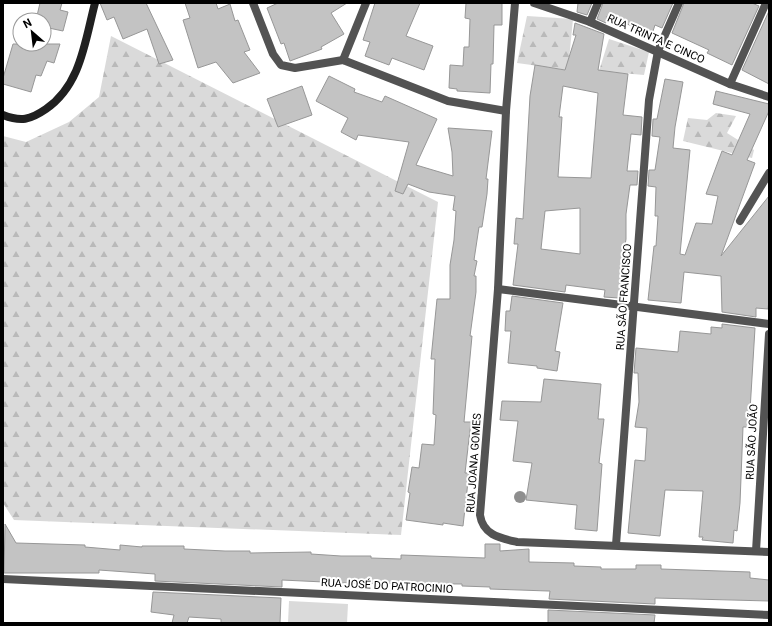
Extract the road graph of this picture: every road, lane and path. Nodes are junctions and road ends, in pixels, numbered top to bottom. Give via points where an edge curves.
1 (95, 3) edge
2 (253, 3) edge
3 (366, 3) edge
4 (515, 3) edge
5 (534, 3) edge
6 (598, 3) edge
7 (679, 3) edge
8 (766, 3) edge
9 (590, 22) junction
10 (658, 51) junction
11 (343, 60) junction
12 (730, 84) junction
13 (769, 96) edge
14 (506, 111) junction
15 (3, 115) edge
16 (769, 173) edge
17 (740, 221) dead end
18 (498, 289) junction
19 (635, 306) junction
20 (769, 324) edge
21 (769, 334) edge
22 (616, 545) junction
23 (756, 551) junction
24 (769, 552) edge
25 (3, 579) edge
26 (769, 615) edge
27 (748, 619) edge

1 - 15 main road via 76,74 65,93 56,102 29,119 14,119
2 - 11 street via 273,54 281,65 295,68
3 - 11 street
4 - 14 street, RUA JOANA GOMES
5 - 9 street, RUA TRINTA E CINCO
6 - 9 street
7 - 10 street, RUA SÃO FRANCISCO
8 - 12 street
9 - 10 street, RUA TRINTA E CINCO
10 - 12 street, RUA TRINTA E CINCO
10 - 19 street, RUA SÃO FRANCISCO via 649,100
11 - 14 street via 448,101
12 - 13 street, RUA TRINTA E CINCO
14 - 18 street, RUA JOANA GOMES
16 - 17 street
18 - 19 street
18 - 22 street, RUA JOANA GOMES via 480,515 482,524 488,532 517,542
19 - 20 street
19 - 22 street, RUA SÃO FRANCISCO
21 - 23 street, RUA SÃO JOÃO
22 - 23 street, RUA JOANA GOMES
23 - 24 street, RUA JOANA GOMES
25 - 27 street, RUA JOSÉ DO PATROCINIO
26 - 27 street, RUA JOSÉ DO PATROCINIO

